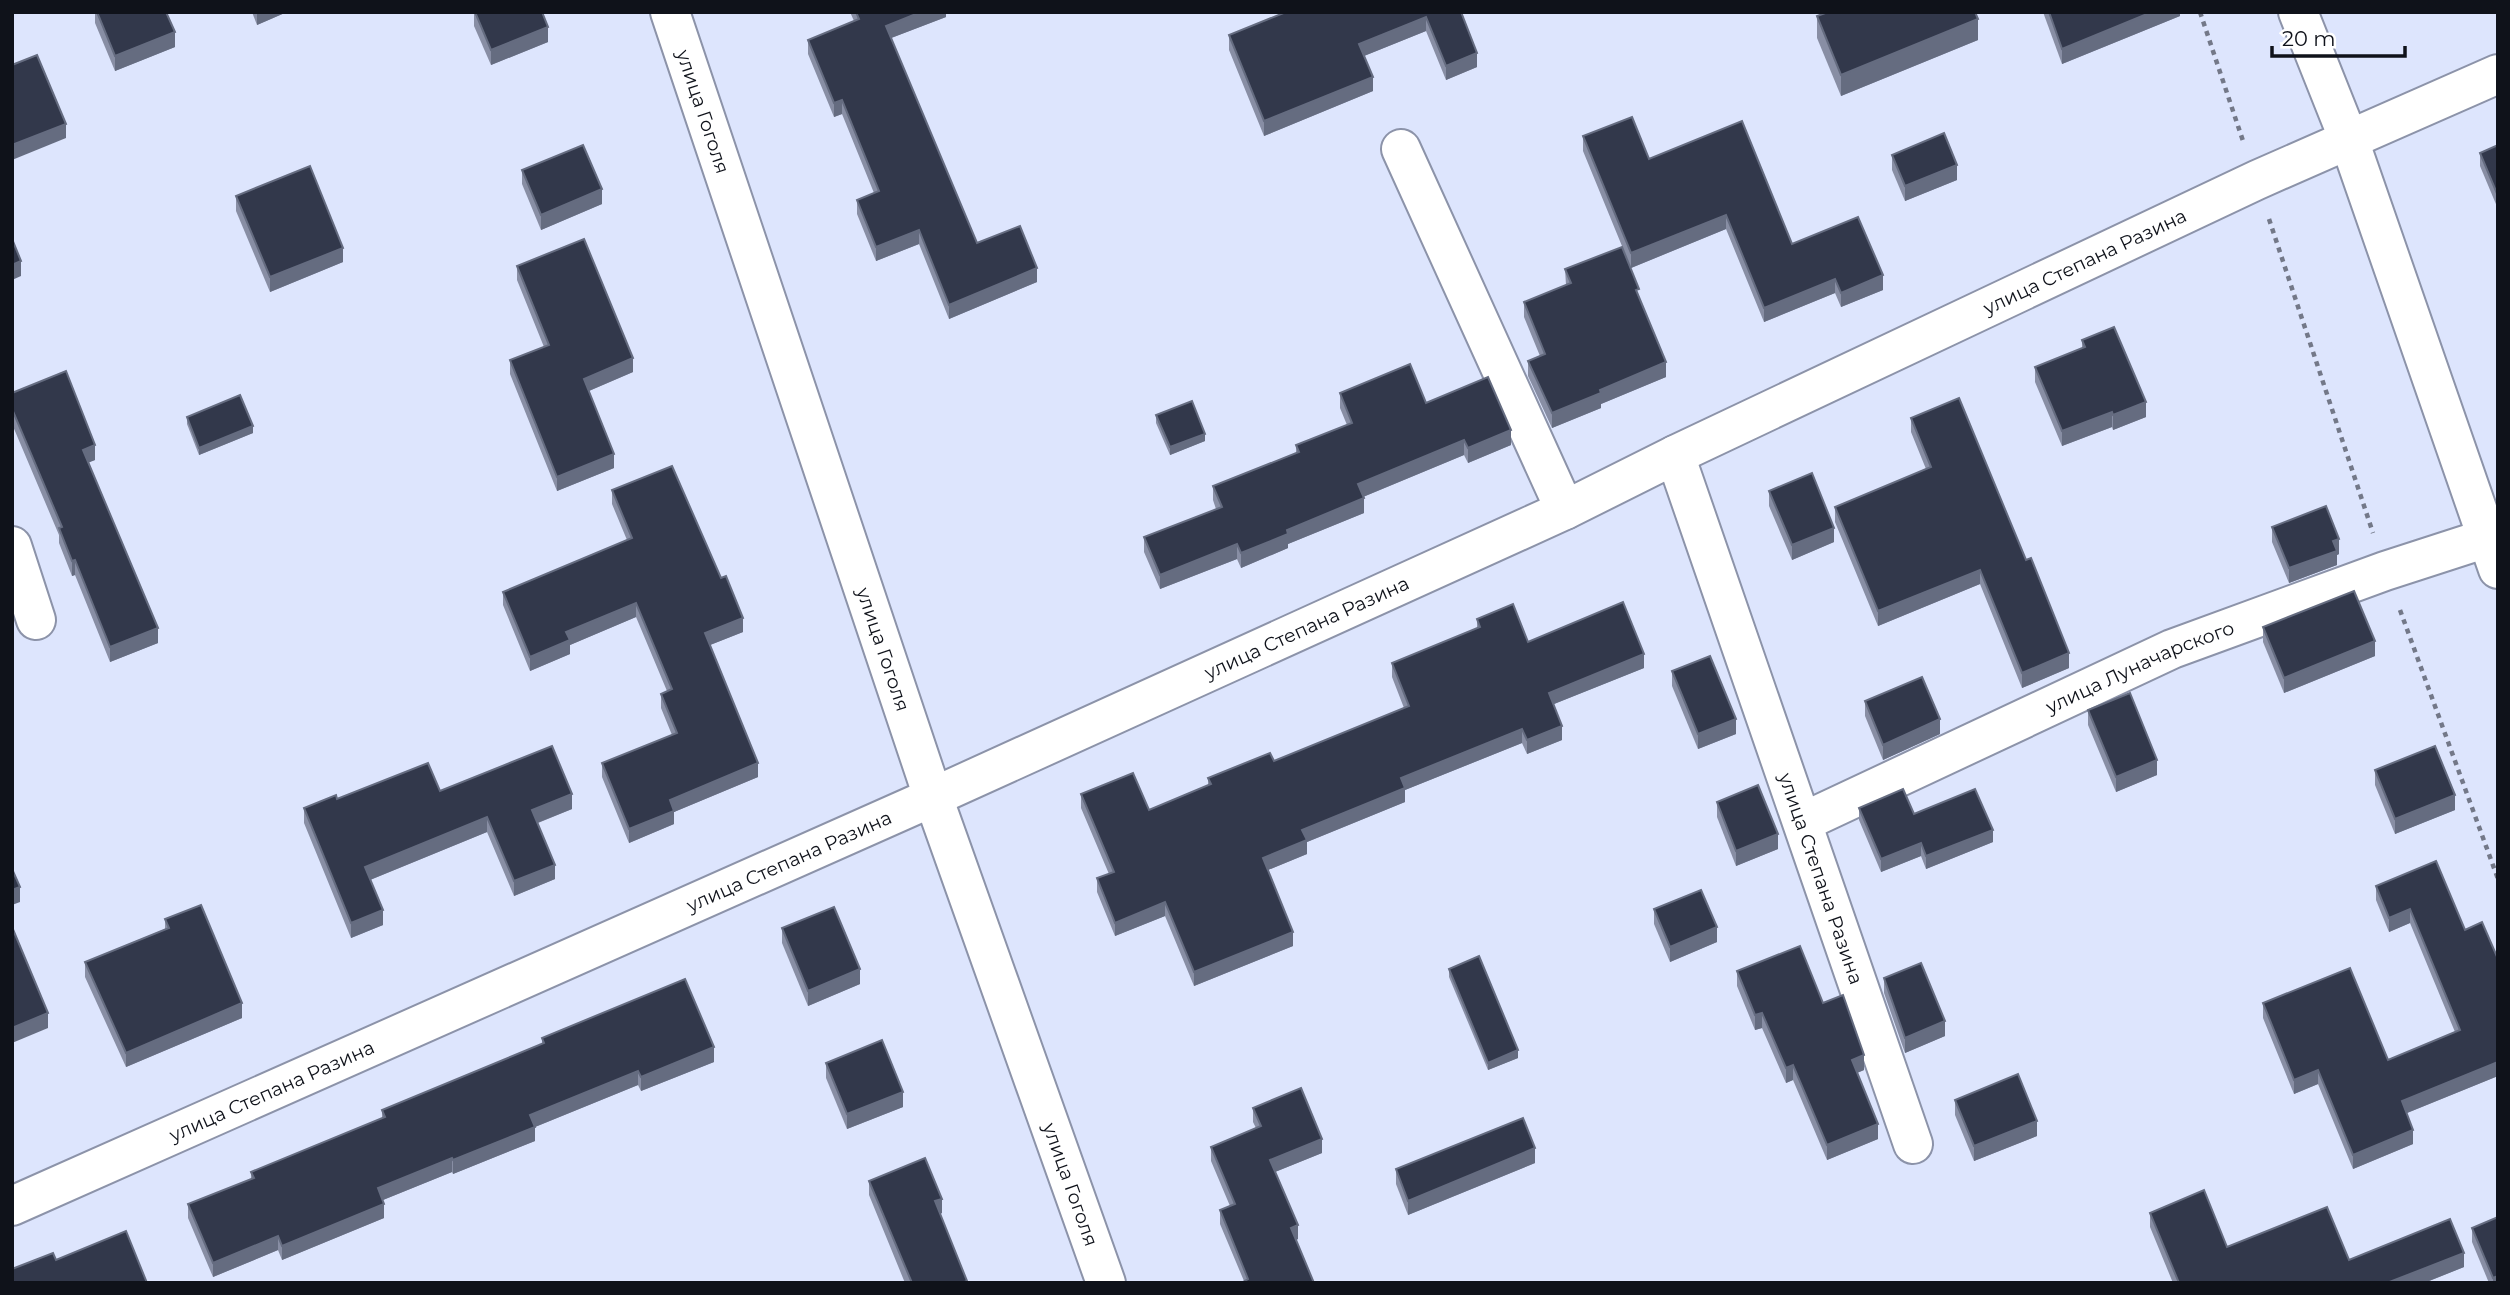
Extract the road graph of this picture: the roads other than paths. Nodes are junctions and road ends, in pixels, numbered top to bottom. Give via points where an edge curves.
1 (670, 12) edge
2 (2298, 12) edge
3 (2498, 74) edge
4 (2349, 140) junction
5 (1401, 149) dead end
6 (1675, 455) junction
7 (1565, 510) junction
8 (12, 546) edge
9 (2492, 553) edge
10 (36, 620) dead end
11 (933, 797) junction
12 (1804, 822) junction
13 (1913, 1143) dead end
14 (12, 1206) edge
15 (1105, 1283) edge

1 - 11 street, улица Гоголя
2 - 4 street, улица Луначарского
3 - 4 street, улица Степана Разина
4 - 6 street, улица Степана Разина
4 - 9 street, улица Луначарского
5 - 7 street
6 - 7 street, улица Степана Разина
6 - 12 street, улица Степана Разина
7 - 11 street, улица Степана Разина
8 - 10 street
9 - 12 street, улица Луначарского via 2385,570 2172,649
11 - 14 street, улица Степана Разина
11 - 15 street, улица Гоголя
12 - 13 street, улица Степана Разина

